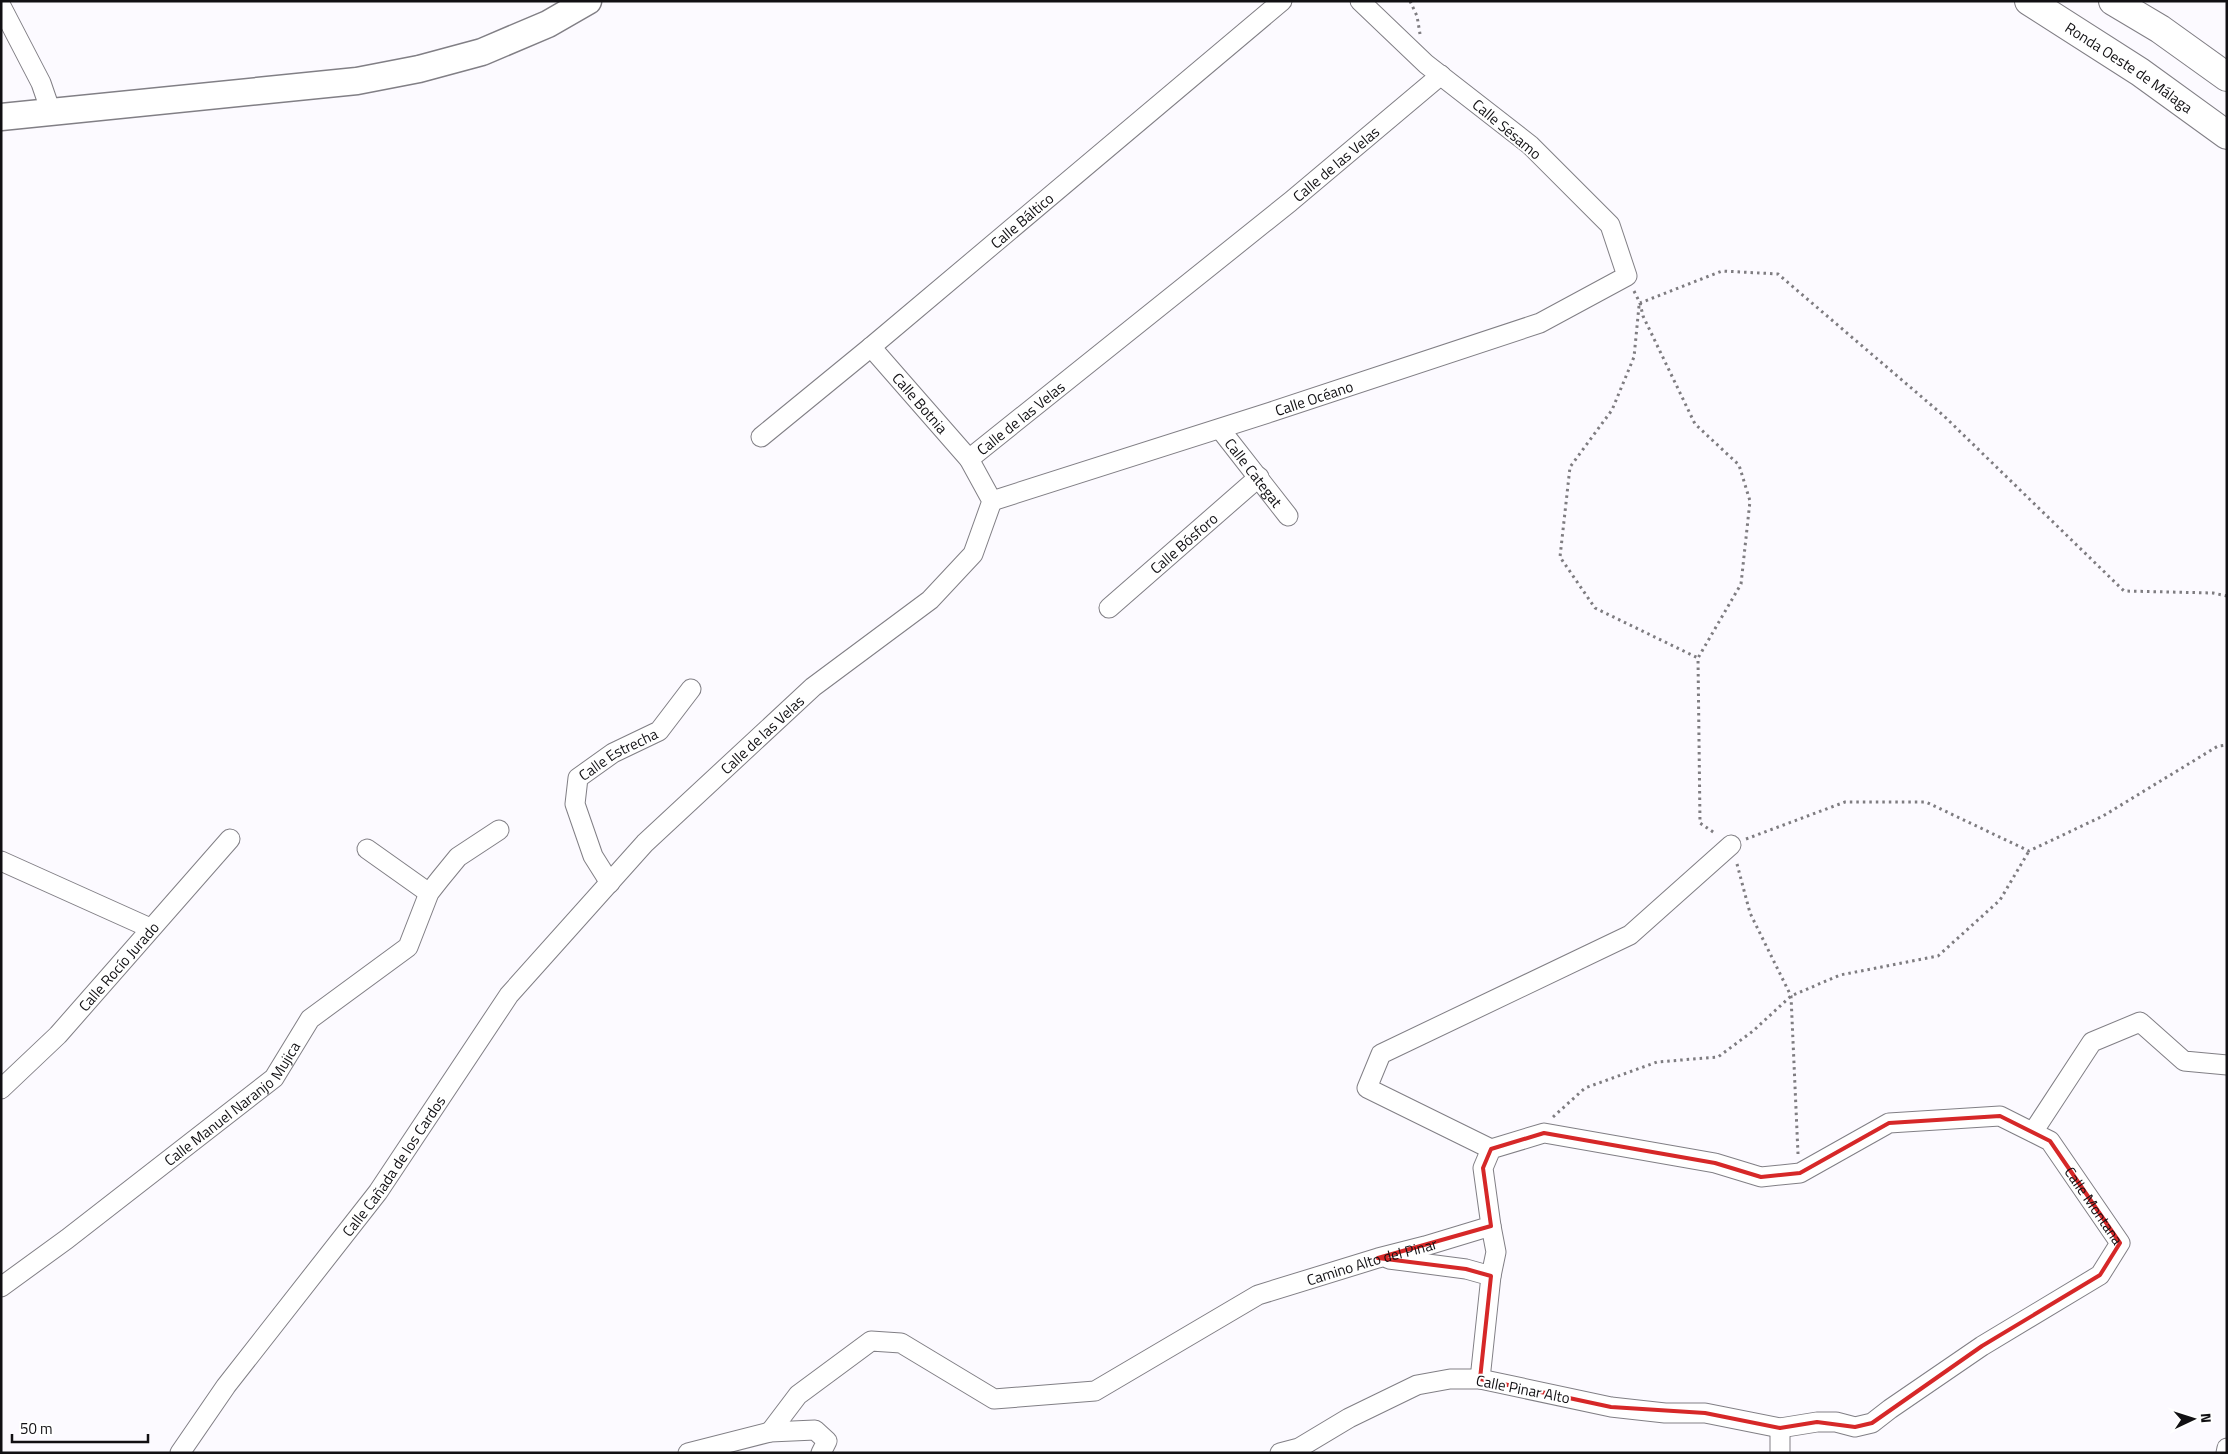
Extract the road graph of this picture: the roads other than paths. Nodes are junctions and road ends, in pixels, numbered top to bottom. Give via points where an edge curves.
1 (588, 1) edge
2 (1282, 1) edge
3 (1360, 1) edge
4 (2029, 1) edge
5 (2112, 1) edge
6 (1, 6) edge
7 (1441, 76) junction
8 (2227, 77) edge
9 (51, 112) junction
10 (1, 117) edge
11 (2227, 135) edge
12 (1627, 276) joint
13 (872, 347) junction
14 (1220, 428) junction
15 (760, 437) dead end
16 (969, 459) junction
17 (1259, 477) junction
18 (992, 501) junction
19 (1288, 516) dead end
20 (1109, 608) dead end
21 (692, 689) dead end
22 (499, 830) dead end
23 (230, 839) dead end
24 (1731, 845) road end
25 (367, 849) dead end
26 (1, 860) edge
27 (610, 883) junction
28 (430, 893) junction
29 (150, 928) junction
30 (2227, 1065) edge
31 (1, 1089) edge
32 (2033, 1132) junction
33 (1491, 1149) junction
34 (1491, 1226) junction
35 (1378, 1258) junction
36 (1491, 1276) junction
37 (1, 1287) edge
38 (1480, 1379) junction
39 (1780, 1428) junction
40 (770, 1432) junction
41 (2227, 1448) edge
42 (1308, 1450) edge
43 (180, 1453) edge
44 (688, 1453) edge
45 (821, 1453) edge
46 (1280, 1453) edge
47 (1780, 1453) edge
48 (2226, 1453) edge

1 - 9 main road via 548,24 482,52 419,69 357,81
2 - 13 street, Calle Báltico
3 - 7 street, Calle Sésamo
4 - 11 highway, Ronda Oeste de Málaga via 2140,72
5 - 8 highway via 2160,29
6 - 9 street via 41,83
7 - 12 street, Calle Sésamo via 1530,145 1610,225
7 - 16 street, Calle de las Velas via 1290,202
9 - 10 main road
12 - 14 street, Calle Océano via 1540,323
13 - 15 street, Calle Báltico
13 - 16 street, Calle Botnia
14 - 17 street, Calle Categat
14 - 18 street, Calle Océano
16 - 18 street, Calle de las Velas
17 - 19 street, Calle Categat
17 - 20 street, Calle Bósforo
18 - 27 street, Calle de las Velas via 973,554 930,600 813,688 645,843
21 - 27 street, Calle Estrecha via 659,731 613,753 578,778 575,804 593,856
22 - 28 street, Calle Manuel Naranjo Mujica via 458,857
23 - 29 street, Calle Rocío Jurado
24 - 33 street via 1630,935 1381,1054 1366,1088
25 - 28 street
26 - 29 street
27 - 43 street, Calle Cañada de los Cardos via 509,995 378,1192 226,1386
28 - 37 street, Calle Manuel Naranjo Mujica via 408,948 310,1019 274,1078
29 - 31 street, Calle Rocío Jurado via 58,1035
30 - 32 street via 2184,1061 2140,1022 2092,1042
32 - 33 street via 2000,1116 1889,1123 1800,1173 1761,1176 1714,1162 1544,1133
32 - 39 street, Calle Montana via 2050,1140 2120,1243 2100,1275 1982,1346 1872,1423 1855,1428 1836,1422
33 - 34 street via 1483,1168
34 - 35 street, Camino Alto del Pinar
34 - 36 street via 1496,1252
35 - 36 street via 1466,1268
35 - 40 street, Camino Alto del Pinar via 1258,1295 1095,1391 994,1399 901,1343 871,1341 798,1395
36 - 38 street
38 - 39 street, Calle Pinar Alto via 1612,1407 1665,1413 1705,1413
38 - 42 street, Calle Pinar Alto via 1450,1379 1417,1385 1349,1418
39 - 47 street
40 - 44 street
40 - 45 street via 816,1430 827,1441
41 - 48 street
42 - 46 street, Calle Pinar Alto

